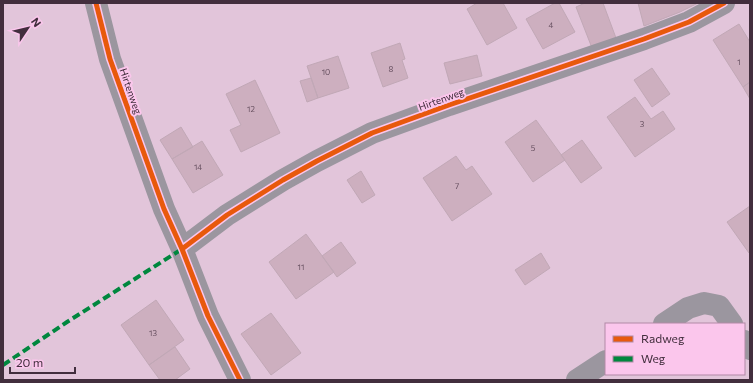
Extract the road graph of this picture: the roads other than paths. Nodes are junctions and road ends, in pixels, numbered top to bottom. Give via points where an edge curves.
1 (96, 3) edge
2 (724, 3) edge
3 (182, 249) junction
4 (666, 323) edge
5 (731, 323) edge
6 (605, 362) edge
7 (240, 380) edge
8 (577, 380) edge

1 - 3 street, Hirtenweg via 110,59 137,137
2 - 3 street, Hirtenweg via 688,22 644,39 372,133 277,184 227,215
3 - 7 street, Hirtenweg via 208,316
4 - 5 street via 688,308 704,303 719,306
6 - 8 street

